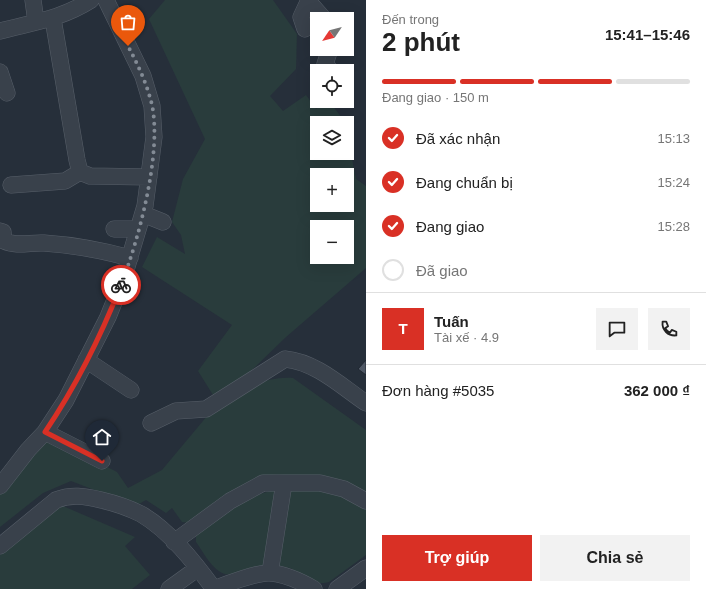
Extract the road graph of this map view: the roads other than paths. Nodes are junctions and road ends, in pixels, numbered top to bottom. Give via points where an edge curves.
1 (33, 0) edge
2 (91, 0) edge
3 (106, 0) edge
4 (309, 1) edge
5 (318, 12) edge
6 (53, 19) junction
7 (36, 22) junction
8 (305, 29) dead end
9 (0, 31) edge
10 (0, 72) edge
11 (7, 93) dead end
12 (80, 172) junction
13 (149, 177) junction
14 (11, 185) dead end
15 (140, 222) junction
16 (163, 222) dead end
17 (114, 229) dead end
18 (0, 231) edge
19 (130, 258) junction
20 (86, 360) junction
21 (131, 390) dead end
22 (366, 403) edge
23 (151, 423) dead end
24 (45, 432) junction
25 (102, 461) dead end
26 (284, 483) junction
27 (0, 486) edge
28 (366, 501) edge
29 (174, 542) junction
30 (0, 546) edge
31 (198, 568) junction
32 (366, 568) edge
33 (270, 573) junction
34 (169, 589) edge
35 (314, 589) edge
36 (337, 589) edge

1 - 7 street
2 - 6 street via 74,11
3 - 13 street via 143,76 152,106 154,136
4 - 5 street
4 - 8 street via 301,17
6 - 7 street
6 - 12 street
7 - 9 street
10 - 11 street
12 - 13 street via 90,176
12 - 14 street via 65,181
13 - 15 street
15 - 16 street
15 - 17 street
15 - 19 street
18 - 19 street via 3,232 4,241 12,244 42,242 92,248
19 - 20 street via 108,317
20 - 21 street
20 - 24 street via 66,400
22 - 23 street via 323,373 299,360 285,359 206,409 176,411
24 - 25 street
24 - 27 street
26 - 28 street via 320,483 344,489
26 - 29 street via 262,483 230,501
26 - 33 street
29 - 30 street via 141,514 111,502 66,496 48,504
29 - 31 street
31 - 33 street via 214,589
31 - 34 street
32 - 36 street
33 - 35 street via 290,578

